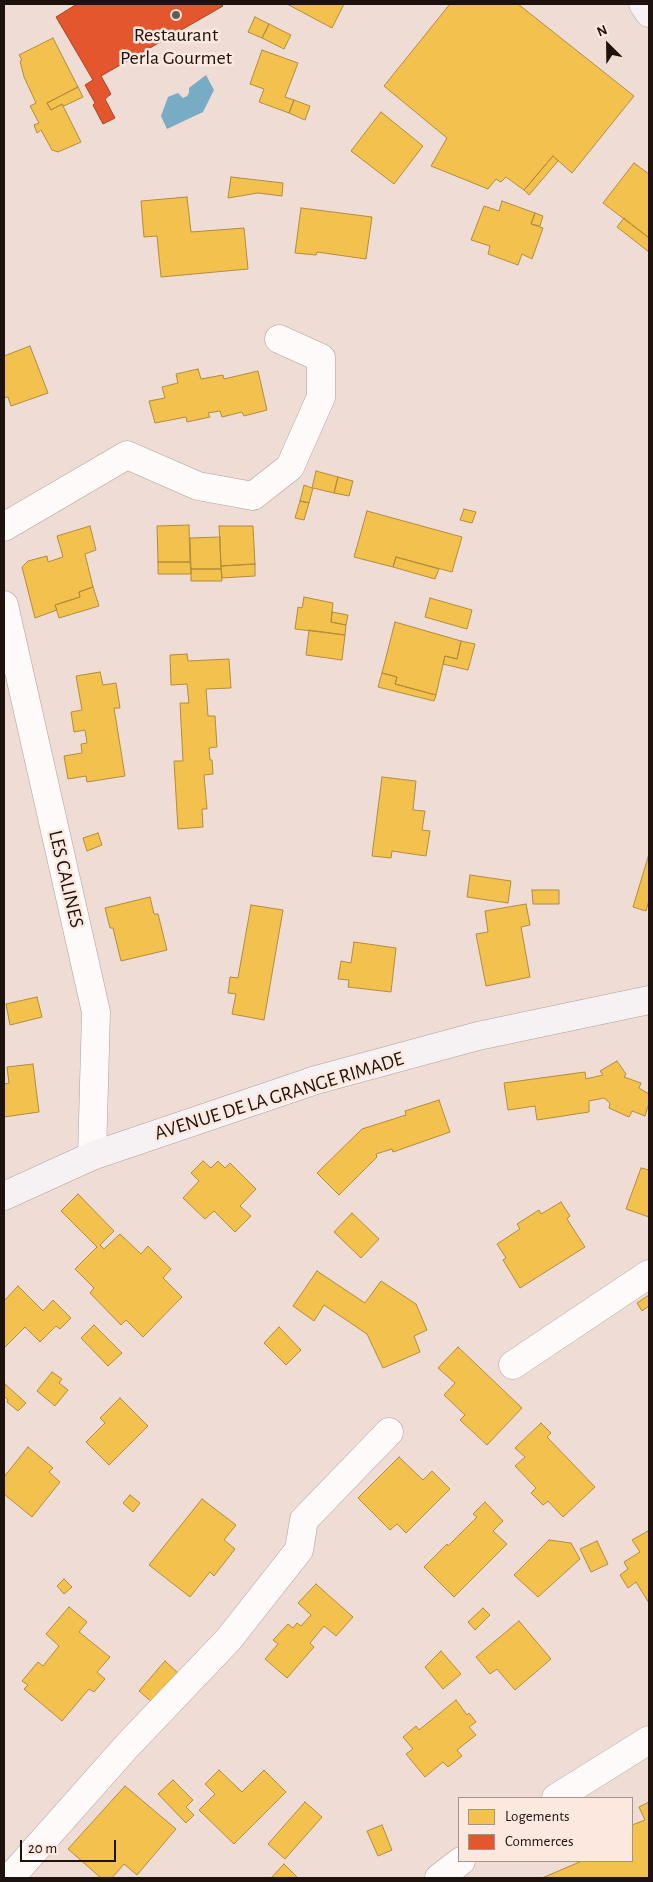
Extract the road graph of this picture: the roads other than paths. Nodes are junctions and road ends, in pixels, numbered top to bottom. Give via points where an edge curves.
1 (643, 4) edge
2 (649, 13) edge
3 (279, 339) dead end
4 (4, 526) edge
5 (4, 604) edge
6 (649, 1000) edge
7 (92, 1156) junction
8 (4, 1196) edge
9 (649, 1274) edge
10 (513, 1364) dead end
11 (389, 1432) dead end
12 (649, 1740) edge
13 (558, 1797) edge
14 (10, 1878) edge

1 - 2 street
3 - 4 street via 321,358 321,397 290,467 253,496 198,486 127,455
5 - 7 street, LES CALINES via 96,1012
6 - 7 street, AVENUE DE LA GRANGE RIMADE via 478,1036 316,1080
7 - 8 street, AVENUE DE LA GRANGE RIMADE
9 - 10 street
11 - 14 street via 304,1520 299,1550 228,1640 127,1746
12 - 13 street

